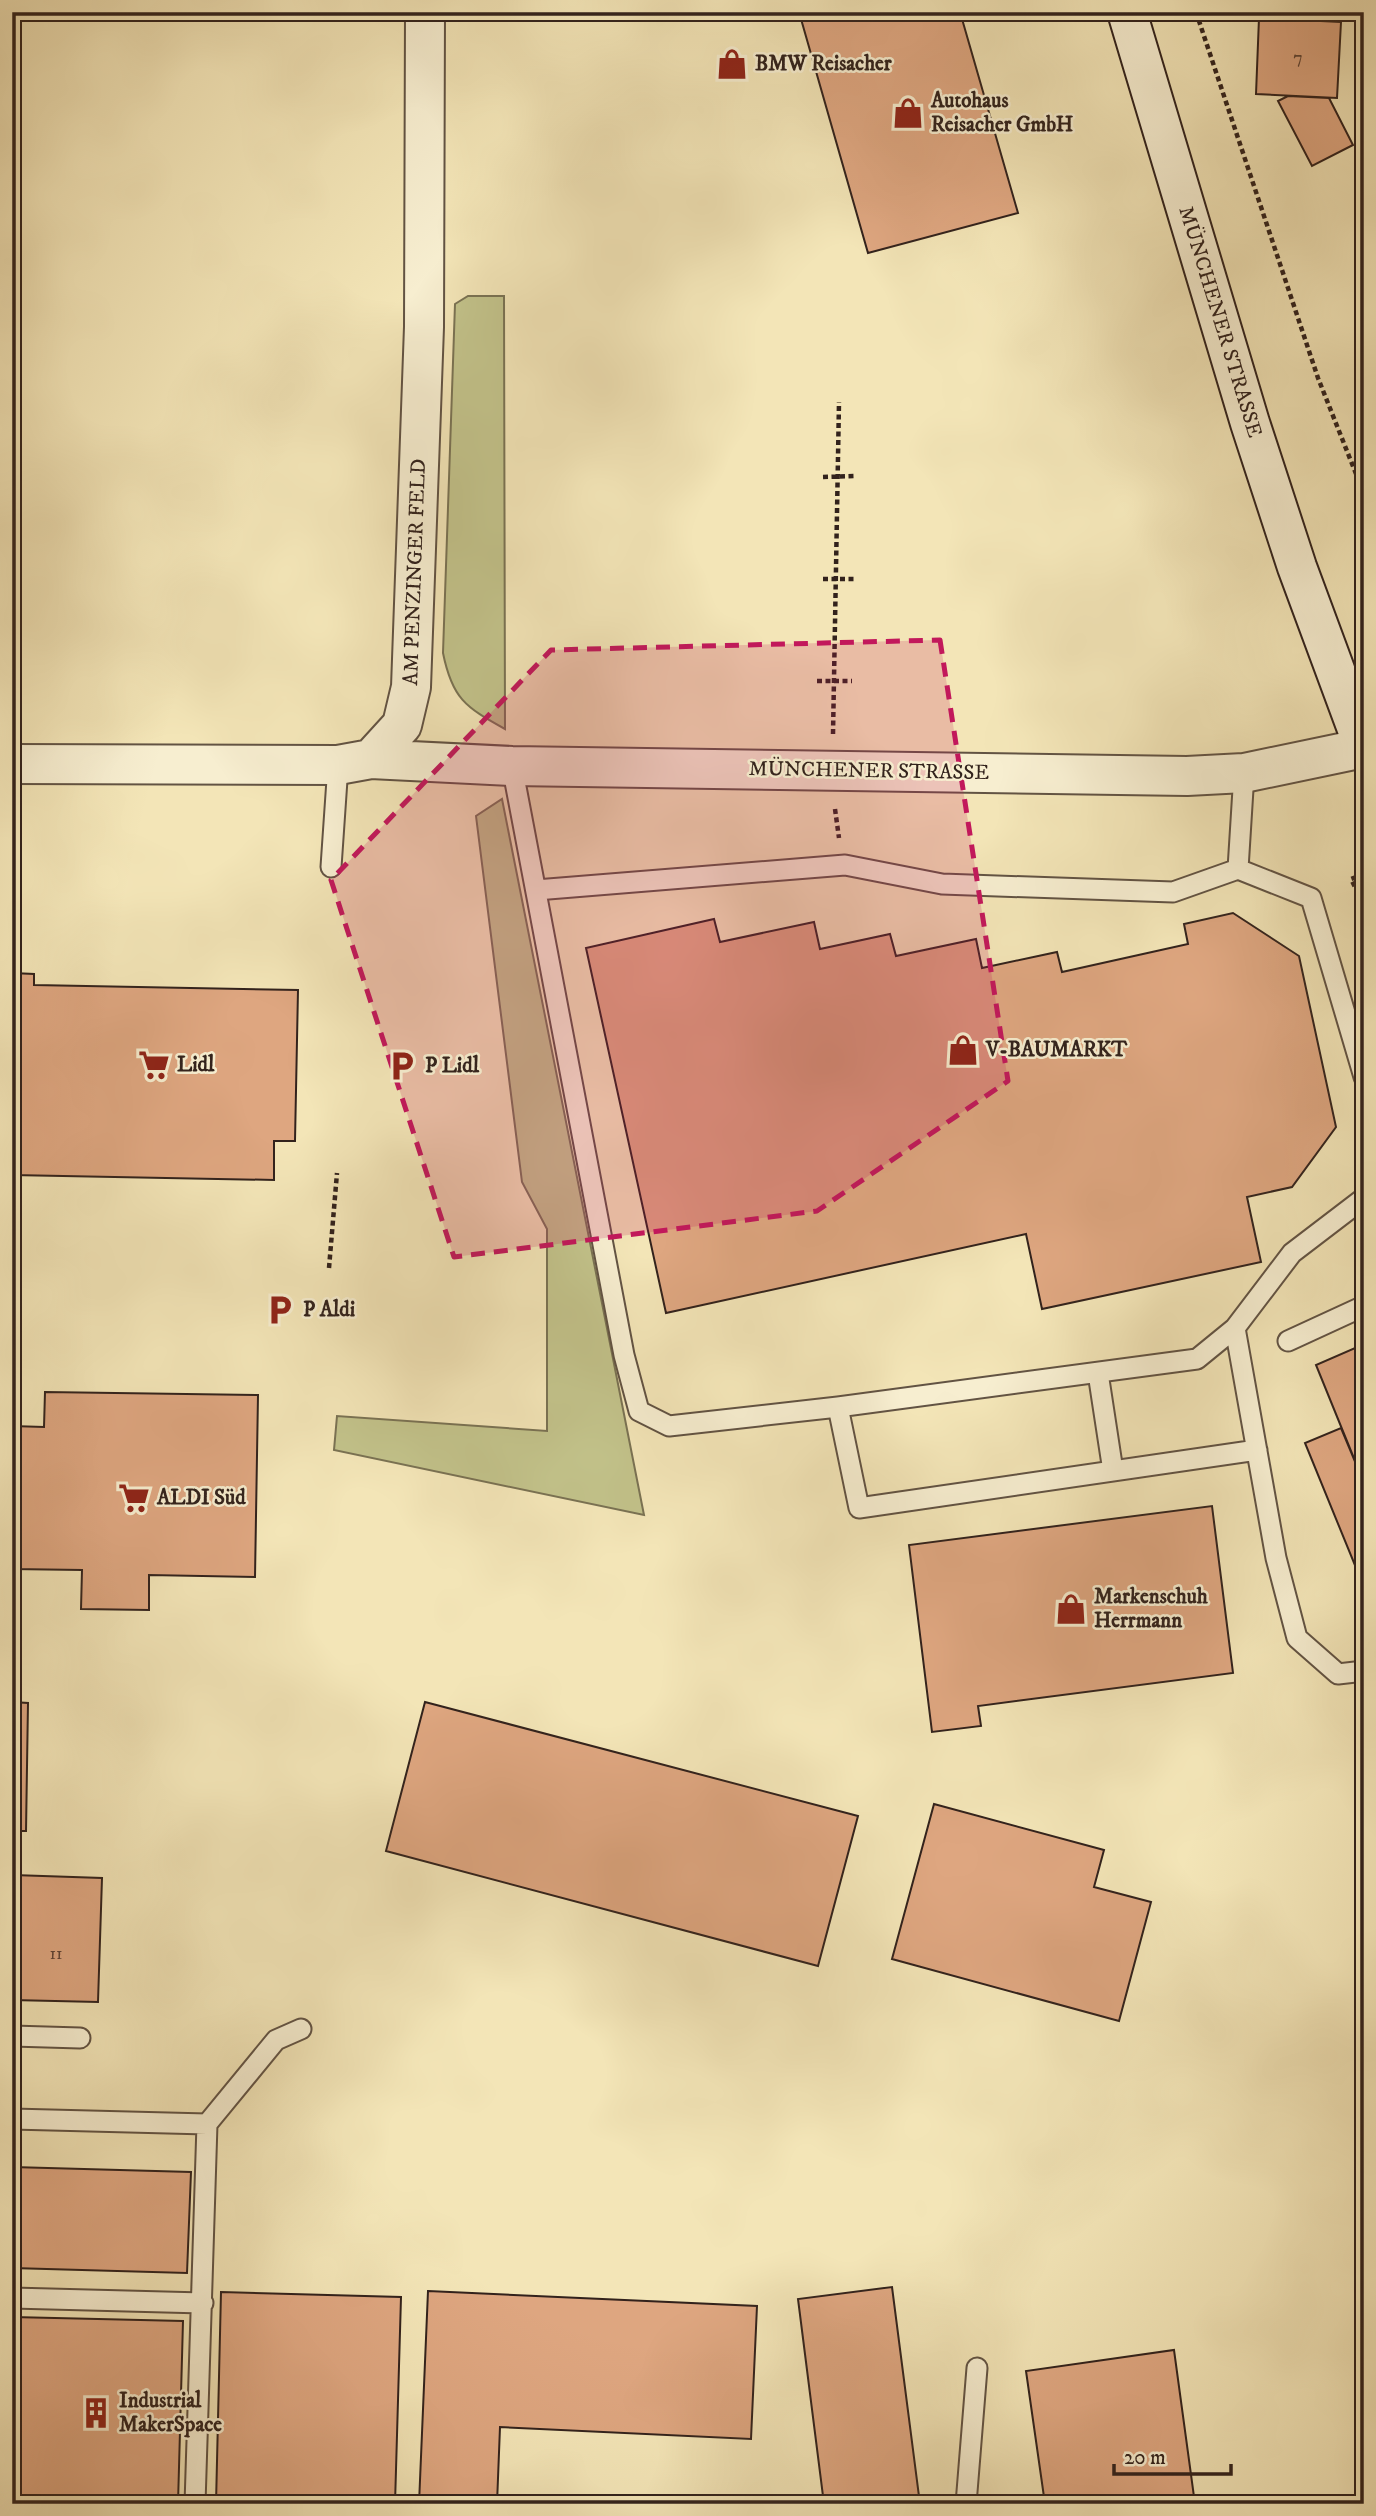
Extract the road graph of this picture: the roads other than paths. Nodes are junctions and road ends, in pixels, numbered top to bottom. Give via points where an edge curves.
1 (425, 12) edge
2 (1127, 12) edge
3 (1364, 748) edge
4 (355, 762) junction
5 (12, 764) edge
6 (512, 766) junction
7 (1244, 773) junction
8 (331, 867) dead end
9 (1238, 869) junction
10 (536, 890) junction
11 (1364, 1077) edge
12 (1364, 1198) edge
13 (1364, 1306) edge
14 (1235, 1328) junction
15 (1288, 1341) dead end
16 (1098, 1373) junction
17 (838, 1407) junction
18 (1256, 1450) junction
19 (1113, 1471) junction
20 (1364, 1671) edge
21 (301, 2029) dead end
22 (12, 2036) edge
23 (80, 2038) dead end
24 (12, 2119) edge
25 (207, 2124) junction
26 (12, 2298) edge
27 (203, 2303) junction
28 (977, 2368) dead end
29 (195, 2504) edge
30 (966, 2504) edge

1 - 4 street, AM PENZINGER FELD via 424,327 411,687 402,725
2 - 3 street, MÜNCHENER STRASSE via 1259,450
3 - 7 street, MÜNCHENER STRASSE
4 - 5 street
4 - 6 street, MÜNCHENER STRASSE
4 - 8 lane
6 - 7 street, MÜNCHENER STRASSE via 1187,776
6 - 10 lane
7 - 9 lane
9 - 10 lane via 1173,892 942,884 845,865
9 - 11 lane via 1311,898
10 - 17 lane via 624,1354 639,1411 669,1426
12 - 14 lane via 1292,1253
13 - 15 lane
14 - 16 lane via 1197,1359
14 - 18 lane
16 - 17 lane
16 - 19 lane
17 - 19 lane via 859,1508
18 - 19 lane
18 - 20 lane via 1297,1638 1338,1674
21 - 25 lane via 276,2040
22 - 23 lane
24 - 25 lane
25 - 27 lane
26 - 27 lane
27 - 29 lane
28 - 30 lane

